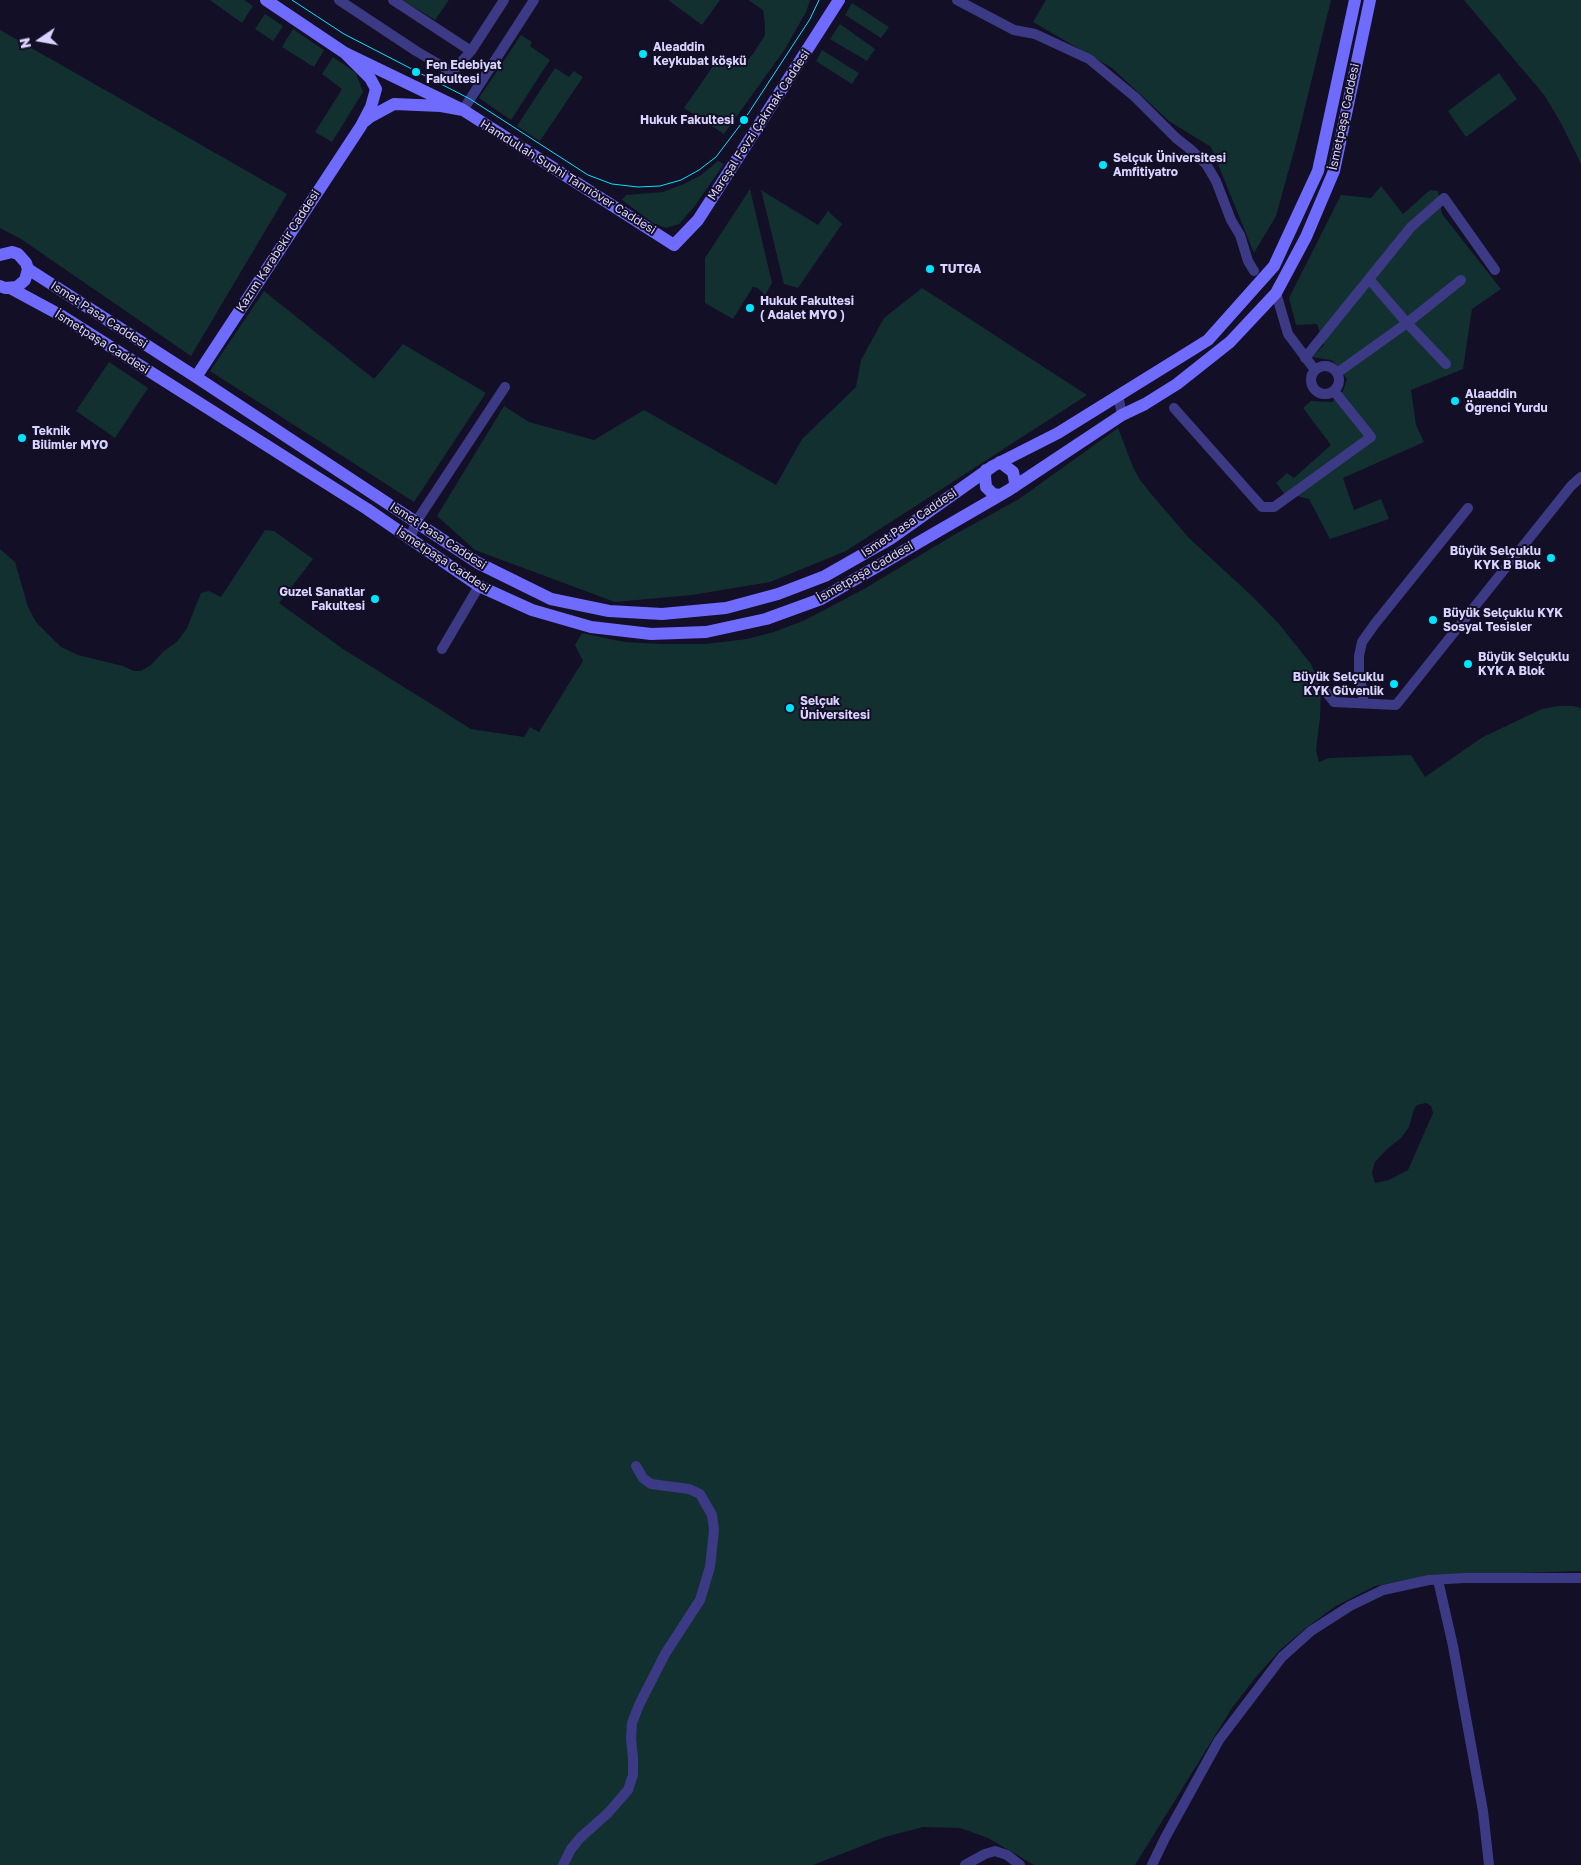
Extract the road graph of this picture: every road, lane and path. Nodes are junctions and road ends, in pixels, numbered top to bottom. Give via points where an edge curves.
1 (266, 0) edge
2 (339, 0) edge
3 (393, 0) edge
4 (504, 0) edge
5 (534, 0) edge
6 (839, 0) edge
7 (958, 0) edge
8 (1355, 0) edge
9 (1370, 0) edge
10 (471, 50) junction
11 (345, 53) junction
12 (397, 77) junction
13 (376, 89) junction
14 (394, 104) junction
15 (463, 110) junction
16 (361, 126) junction
17 (674, 244) joint
18 (2, 252) edge
19 (28, 269) junction
20 (1495, 270) dead end
21 (1254, 271) dead end
22 (1369, 279) junction
23 (1461, 280) dead end
24 (6, 287) edge
25 (1276, 293) junction
26 (1407, 323) junction
27 (1305, 358) junction
28 (1446, 364) dead end
29 (1315, 370) junction
30 (1337, 373) junction
31 (196, 377) junction
32 (505, 387) dead end
33 (1334, 391) junction
34 (1118, 395) junction
35 (1174, 408) dead end
36 (1122, 415) junction
37 (1000, 462) junction
38 (986, 470) junction
39 (1581, 477) edge
40 (1014, 487) junction
41 (1000, 495) junction
42 (1468, 508) dead end
43 (416, 522) junction
44 (410, 539) junction
45 (479, 586) junction
46 (442, 649) dead end
47 (1327, 693) dead end
48 (1363, 703) junction
49 (636, 1466) dead end
50 (1581, 1578) edge
51 (1438, 1580) junction
52 (563, 1865) edge
53 (965, 1865) edge
54 (1020, 1865) edge
55 (1152, 1865) edge
56 (1489, 1865) edge

1 - 11 main road
2 - 10 street via 452,72
3 - 10 street
4 - 10 street
5 - 15 street
6 - 17 main road, Mareşal Fevzi Çakmak Caddesi via 698,220
7 - 21 street via 1014,30 1034,34 1089,59 1135,97 1206,164
8 - 34 main road, Ismet Pasa Caddesi via 1318,171 1274,266 1208,340
9 - 25 main road, İsmetpaşa Caddesi via 1334,171 1306,237
11 - 12 main road, Hamdullah Suphi Tanrıöver Caddesi
11 - 13 main road via 370,78
12 - 13 main road via 383,77
12 - 14 main road via 404,89 402,98
12 - 15 main road, Hamdullah Suphi Tanrıöver Caddesi
13 - 14 main road via 381,101
13 - 16 main road
14 - 15 main road
14 - 16 main road
15 - 17 main road, Hamdullah Suphi Tanrıöver Caddesi
16 - 31 main road, Kazım Karabekir Caddesi
18 - 19 main road, Ismet Pasa Caddesi via 18,254
19 - 24 main road via 22,284
19 - 31 main road, Ismet Pasa Caddesi
20 - 22 street via 1444,198 1411,227
22 - 26 street
22 - 27 street
23 - 26 street
24 - 44 main road, İsmetpaşa Caddesi via 78,327
25 - 27 street via 1288,334
25 - 36 main road, İsmetpaşa Caddesi via 1230,342 1177,384
26 - 28 street
26 - 30 street
27 - 29 street
29 - 30 street via 1326,366
29 - 33 street via 1310,379 1314,389 1326,395
30 - 33 street via 1339,383
31 - 43 main road, Ismet Pasa Caddesi
32 - 43 street
33 - 35 street via 1371,437 1274,507 1262,506
34 - 36 street
34 - 37 main road, Ismet Pasa Caddesi via 1058,434
36 - 40 main road, İsmetpaşa Caddesi
37 - 38 main road, Ismet Pasa Caddesi
37 - 40 main road via 1013,472
38 - 41 main road via 986,487 989,492
38 - 43 main road, Ismet Pasa Caddesi via 890,539 825,576 778,594 726,608 662,614 609,611 552,599 478,563
39 - 48 street via 1396,706
40 - 41 main road, İsmetpaşa Caddesi
41 - 45 main road, İsmetpaşa Caddesi via 821,599 766,619 706,632 652,634 591,627 532,610
42 - 48 street via 1362,642 1359,677
43 - 44 street
44 - 45 main road, İsmetpaşa Caddesi
45 - 46 street
47 - 48 street via 1334,702
49 - 52 street via 650,1484 689,1489 700,1494 712,1514 714,1530 710,1567 700,1600 665,1654 632,1723 633,1775 628,1790 580,1838
50 - 51 street
51 - 55 street via 1383,1590 1350,1606 1311,1631 1282,1657 1219,1740
51 - 56 street via 1483,1811
53 - 54 street via 994,1851 1007,1855

